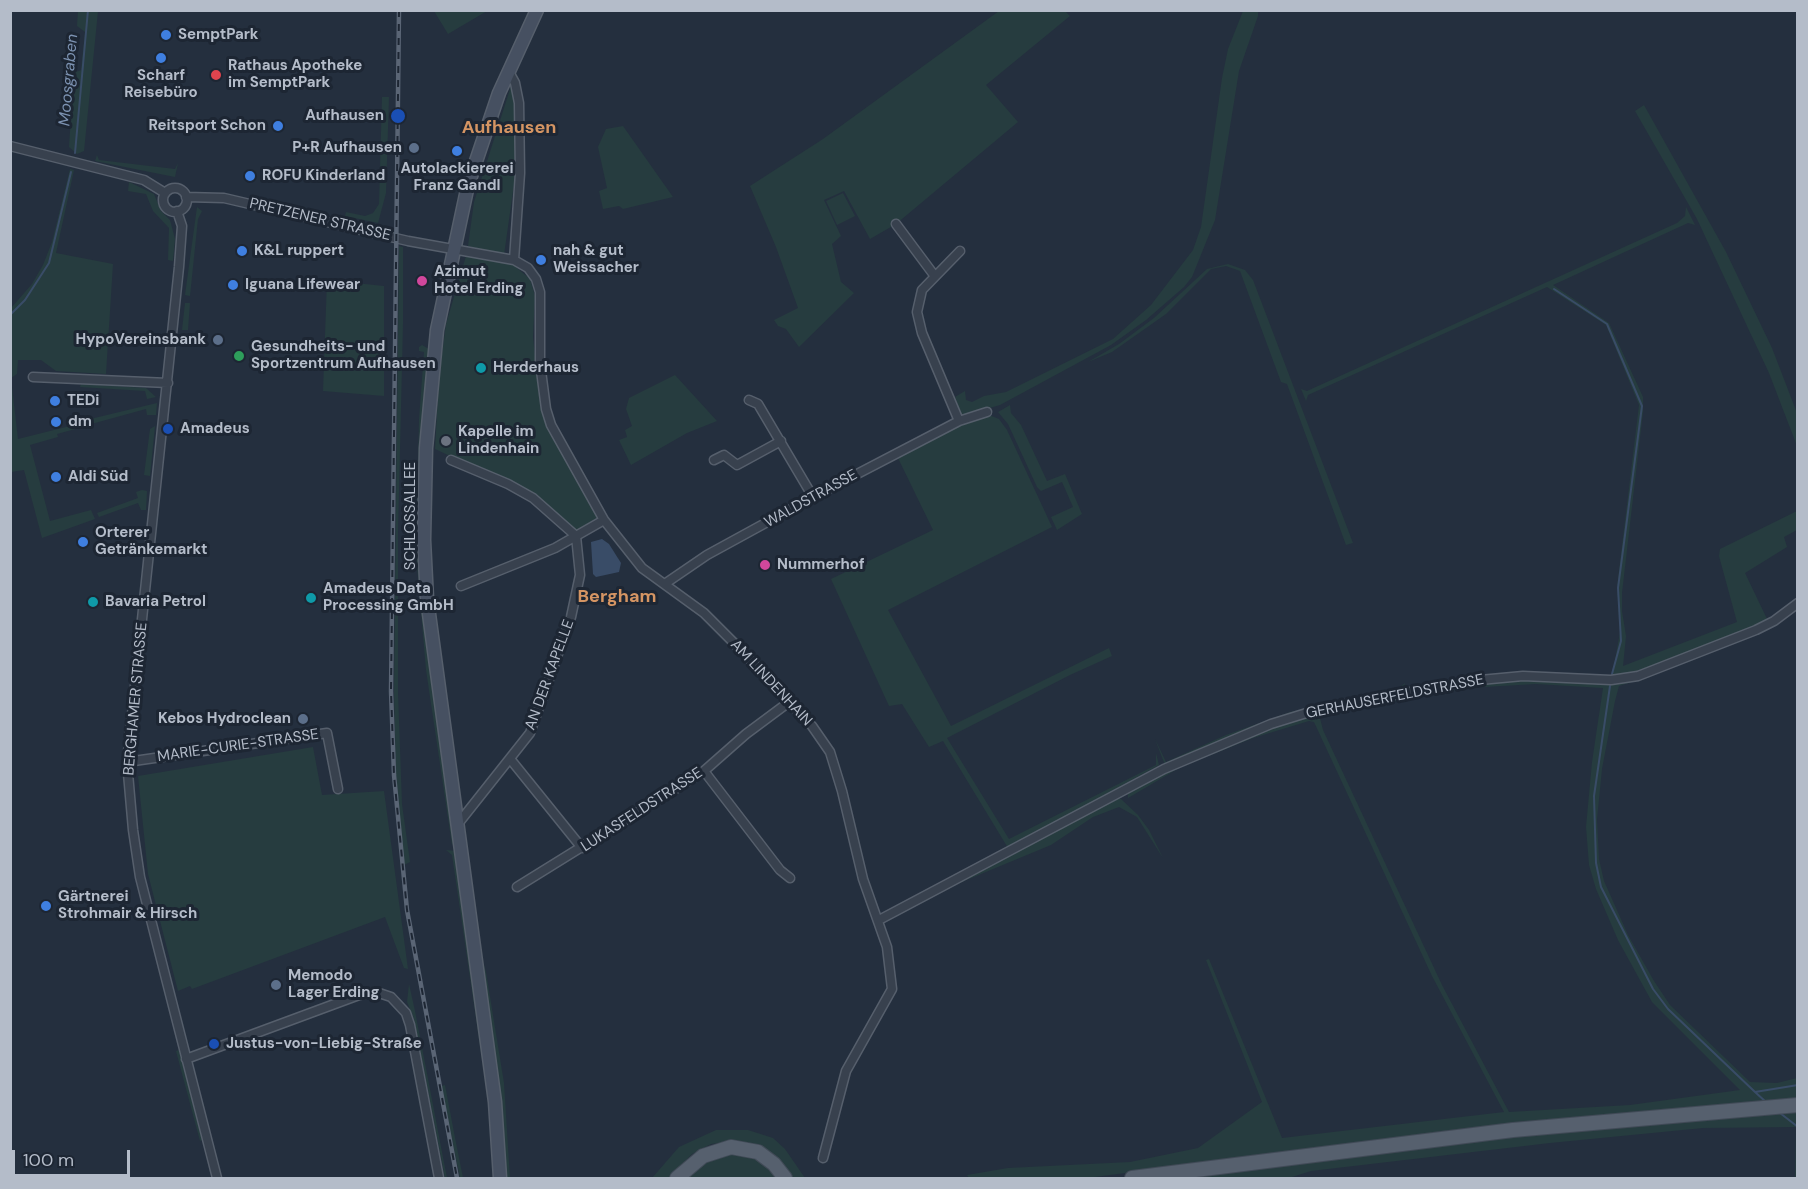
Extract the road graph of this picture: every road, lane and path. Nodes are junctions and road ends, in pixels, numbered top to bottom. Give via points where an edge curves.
1 (537, 10) edge
2 (509, 72) junction
3 (10, 146) edge
4 (165, 193) junction
5 (186, 198) junction
6 (177, 211) junction
7 (896, 224) dead end
8 (452, 250) junction
9 (960, 250) dead end
10 (514, 260) junction
11 (934, 275) junction
12 (33, 377) dead end
13 (168, 383) junction
14 (749, 400) dead end
15 (987, 412) dead end
16 (959, 421) junction
17 (781, 441) junction
18 (451, 460) dead end
19 (714, 460) dead end
20 (813, 497) junction
21 (604, 520) junction
22 (576, 536) junction
23 (666, 583) junction
24 (461, 586) dead end
25 (1797, 603) edge
26 (789, 702) junction
27 (511, 759) junction
28 (128, 762) junction
29 (704, 771) junction
30 (338, 789) dead end
31 (457, 825) junction
32 (582, 848) junction
33 (790, 878) dead end
34 (517, 887) dead end
35 (879, 920) junction
36 (186, 1059) junction
37 (1791, 1106) edge
38 (823, 1158) dead end
39 (217, 1179) edge
40 (439, 1179) edge
41 (500, 1179) edge
42 (677, 1179) edge
43 (784, 1179) edge
44 (1132, 1179) edge

1 - 2 main road, SCHLOSSALLEE
2 - 8 main road, SCHLOSSALLEE via 468,185
2 - 10 street via 519,103 520,173
3 - 4 street, PRETZENER STRASSE via 144,180
4 - 5 street, PRETZENER STRASSE via 178,188
4 - 6 street, PRETZENER STRASSE via 165,206
5 - 6 street via 185,205
5 - 8 street, PRETZENER STRASSE via 224,198
6 - 13 street, BERGHAMER STRASSE via 182,226
7 - 11 street
8 - 10 street
8 - 31 main road, SCHLOSSALLEE via 432,373 424,540 427,599
9 - 11 street
10 - 21 street, AM LINDENHAIN via 528,268 540,292 540,363 544,403 551,425
11 - 16 street via 922,290 917,318
12 - 13 street
13 - 28 street, BERGHAMER STRASSE
14 - 17 street via 758,404
15 - 16 street, WALDSTRASSE
16 - 20 street, WALDSTRASSE
17 - 19 street via 737,465 724,455
17 - 20 street
18 - 22 street via 508,484
20 - 23 street, WALDSTRASSE via 707,555
21 - 22 street
21 - 23 street, AM LINDENHAIN via 642,568
22 - 24 street
22 - 27 street, AN DER KAPELLE via 580,575 571,618 530,733
23 - 26 street, AM LINDENHAIN via 704,613
25 - 35 street, GERHAUSERFELDSTRASSE via 1756,630 1638,676 1611,680 1523,676 1480,680 1347,704 1271,724 1164,769
26 - 29 street, LUKASFELDSTRASSE
26 - 35 street, AM LINDENHAIN via 830,752 863,879
27 - 31 street, AN DER KAPELLE
27 - 32 street
28 - 30 street, MARIE-CURIE-STRASSE via 327,733
28 - 36 street, BERGHAMER STRASSE via 140,877
29 - 32 street, LUKASFELDSTRASSE
29 - 33 street
31 - 41 main road, SCHLOSSALLEE via 495,1102
32 - 34 street, LUKASFELDSTRASSE
35 - 38 street, AM LINDENHAIN via 892,989 846,1071
36 - 39 street, BERGHAMER STRASSE
36 - 40 street via 359,995 376,992 390,997 406,1012 410,1025
37 - 44 main road via 1432,1139
42 - 43 main road via 703,1156 731,1147 750,1149 767,1158

